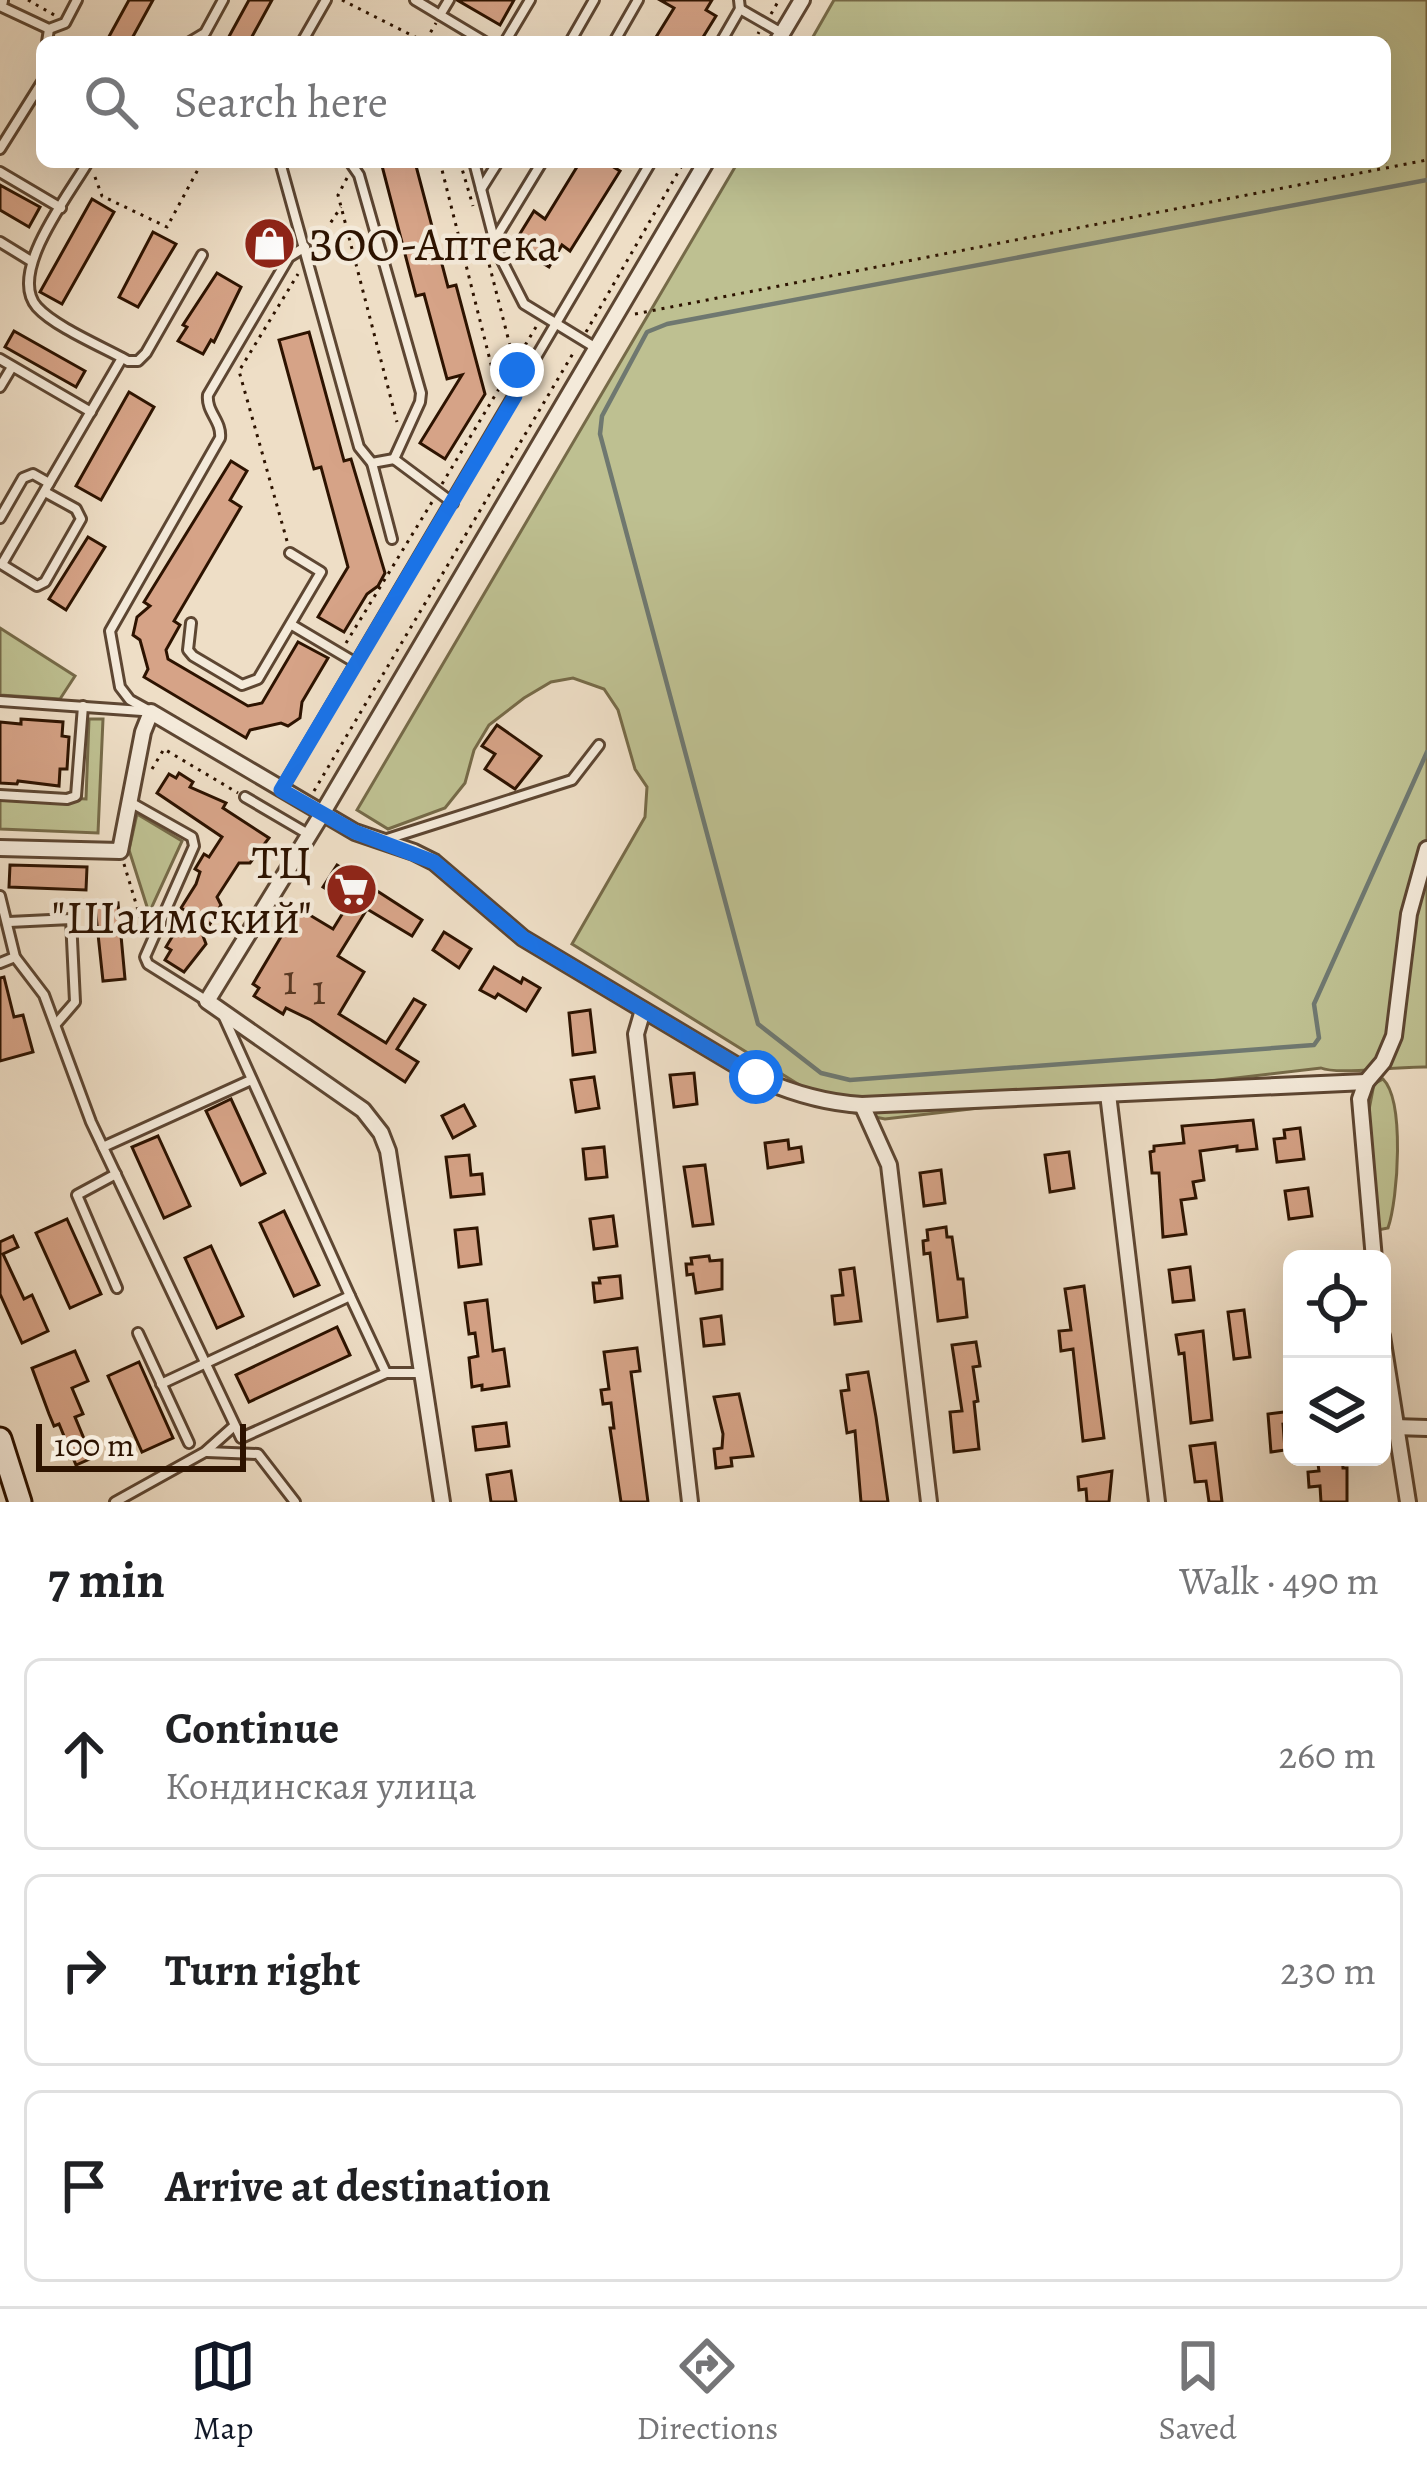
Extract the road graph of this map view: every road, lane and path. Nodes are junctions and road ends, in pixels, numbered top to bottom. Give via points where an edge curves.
1 (28, 0) edge
2 (77, 0) edge
3 (223, 0) edge
4 (326, 0) edge
5 (342, 0) edge
6 (415, 0) edge
7 (449, 0) edge
8 (530, 0) edge
9 (594, 0) edge
10 (638, 0) edge
11 (802, 0) edge
12 (0, 2) edge
13 (740, 4) edge
14 (440, 15) junction
15 (60, 18) dead end
16 (49, 29) junction
17 (47, 36) edge
18 (200, 36) edge
19 (305, 36) edge
20 (413, 36) edge
21 (428, 36) edge
22 (475, 36) edge
23 (509, 36) edge
24 (573, 36) edge
25 (617, 36) edge
26 (724, 36) edge
27 (777, 36) edge
28 (780, 36) edge
29 (36, 89) edge
30 (0, 149) edge
31 (1427, 160) edge
32 (1391, 167) edge
33 (86, 168) edge
34 (92, 168) edge
35 (199, 168) edge
36 (282, 168) edge
37 (352, 168) edge
38 (354, 168) edge
39 (442, 168) edge
40 (462, 168) edge
41 (476, 168) edge
42 (494, 168) edge
43 (538, 168) edge
44 (647, 168) edge
45 (681, 168) edge
46 (702, 168) edge
47 (1386, 168) edge
48 (0, 172) edge
49 (481, 189) junction
50 (341, 207) junction
51 (61, 208) junction
52 (477, 221) dead end
53 (494, 241) junction
54 (0, 242) edge
55 (307, 252) junction
56 (202, 255) dead end
57 (487, 258) dead end
58 (31, 261) junction
59 (615, 318) junction
60 (556, 323) junction
61 (581, 339) junction
62 (597, 349) junction
63 (122, 358) junction
64 (0, 359) edge
65 (12, 367) junction
66 (0, 387) edge
67 (497, 389) dead end
68 (515, 396) junction
69 (91, 412) junction
70 (402, 442) junction
71 (394, 459) junction
72 (372, 464) junction
73 (47, 487) junction
74 (453, 503) junction
75 (0, 518) edge
76 (392, 539) dead end
77 (290, 553) joint
78 (1, 564) edge
79 (190, 623) dead end
80 (292, 625) junction
81 (356, 663) junction
82 (0, 701) edge
83 (127, 704) junction
84 (83, 706) junction
85 (151, 712) junction
86 (599, 745) dead end
87 (153, 767) dead end
88 (281, 790) junction
89 (0, 795) edge
90 (245, 796) joint
91 (129, 801) junction
92 (305, 804) junction
93 (322, 814) junction
94 (309, 835) junction
95 (382, 841) junction
96 (0, 848) edge
97 (1427, 849) edge
98 (120, 851) junction
99 (1, 900) edge
100 (9, 922) junction
101 (146, 951) junction
102 (15, 957) junction
103 (0, 963) edge
104 (214, 1006) junction
105 (643, 1010) junction
106 (56, 1024) junction
107 (251, 1080) junction
108 (1366, 1082) junction
109 (1108, 1094) junction
110 (862, 1105) junction
111 (103, 1147) junction
112 (116, 1174) junction
113 (1373, 1250) edge
114 (117, 1288) dead end
115 (350, 1296) junction
116 (138, 1333) dead end
117 (1385, 1358) edge
118 (203, 1364) junction
119 (386, 1373) junction
120 (423, 1373) junction
121 (161, 1384) junction
122 (233, 1427) junction
123 (1394, 1427) junction
124 (1427, 1429) edge
125 (241, 1438) junction
126 (0, 1439) edge
127 (189, 1443) dead end
128 (205, 1452) junction
129 (248, 1453) junction
130 (20, 1502) edge
131 (116, 1502) edge
132 (295, 1502) edge
133 (442, 1502) edge
134 (690, 1502) edge
135 (929, 1502) edge
136 (1157, 1502) edge
137 (1408, 1502) edge

1 - 15 path
2 - 16 lane
3 - 18 lane
4 - 19 lane
5 - 20 path
6 - 14 lane
7 - 14 lane
8 - 23 lane
9 - 24 lane
10 - 25 lane
11 - 28 street
12 - 16 lane
13 - 26 lane
13 - 27 lane
14 - 21 path
14 - 22 lane
16 - 17 lane
29 - 30 lane
31 - 32 path
33 - 51 lane
34 - 35 path via 102,196 167,226
36 - 55 lane
37 - 50 path via 339,188
38 - 70 lane via 421,393
39 - 67 path
40 - 52 path
41 - 49 lane
42 - 49 lane
43 - 53 lane
44 - 60 lane
45 - 61 path
46 - 59 street
47 - 59 path
48 - 51 lane
49 - 53 lane
50 - 55 path
50 - 70 path
51 - 58 lane
53 - 60 lane via 518,296
54 - 58 lane
55 - 72 lane via 359,447
55 - 77 path via 239,371
55 - 83 lane via 290,257 208,395 220,438 110,631
56 - 63 lane via 146,353 138,361
57 - 68 path via 517,370
58 - 63 lane via 26,281 34,303
59 - 62 street
60 - 61 lane
60 - 68 lane
61 - 62 lane
61 - 92 path
62 - 93 street
63 - 69 lane
64 - 65 lane
65 - 66 lane
65 - 69 lane
68 - 74 lane
69 - 73 lane
70 - 71 lane
71 - 72 lane
71 - 74 lane
72 - 76 lane
73 - 75 lane via 27,475
73 - 78 lane
73 - 78 lane via 81,519 57,563 41,586
74 - 81 lane
77 - 80 lane via 320,572
79 - 80 lane via 193,656 242,685 258,679
80 - 81 lane
81 - 88 lane
82 - 84 lane
83 - 84 lane
83 - 85 lane
84 - 89 lane via 76,796
85 - 88 street
85 - 91 street
86 - 95 lane via 572,780
87 - 90 path via 164,748
88 - 92 street
90 - 94 lane
91 - 98 street
91 - 101 lane via 194,842
92 - 93 street
93 - 94 street
93 - 95 street
94 - 104 street
95 - 105 street via 434,862 523,938
96 - 98 street
97 - 108 street via 1409,914 1394,1036
98 - 101 path
99 - 100 lane
100 - 102 lane
100 - 106 lane via 66,916 73,923 75,1002
101 - 104 lane via 148,964
102 - 103 lane
102 - 106 lane
104 - 107 lane
104 - 120 street via 363,1110 381,1133
105 - 110 street via 769,1083
105 - 134 street via 636,1034
106 - 111 lane
107 - 111 lane
107 - 115 lane
108 - 109 street
108 - 113 street via 1360,1123
109 - 110 street
109 - 136 street
110 - 135 street via 889,1165
111 - 112 lane
112 - 114 lane via 80,1191 77,1201
112 - 118 lane
115 - 118 lane
115 - 119 lane
116 - 121 lane
117 - 123 street
118 - 121 lane
118 - 122 lane
119 - 120 lane
119 - 125 lane
120 - 133 street
121 - 127 lane
122 - 125 lane
122 - 128 lane
123 - 124 street
123 - 137 street
125 - 129 lane
126 - 130 main road
128 - 129 lane
128 - 131 lane
129 - 132 lane via 262,1458

